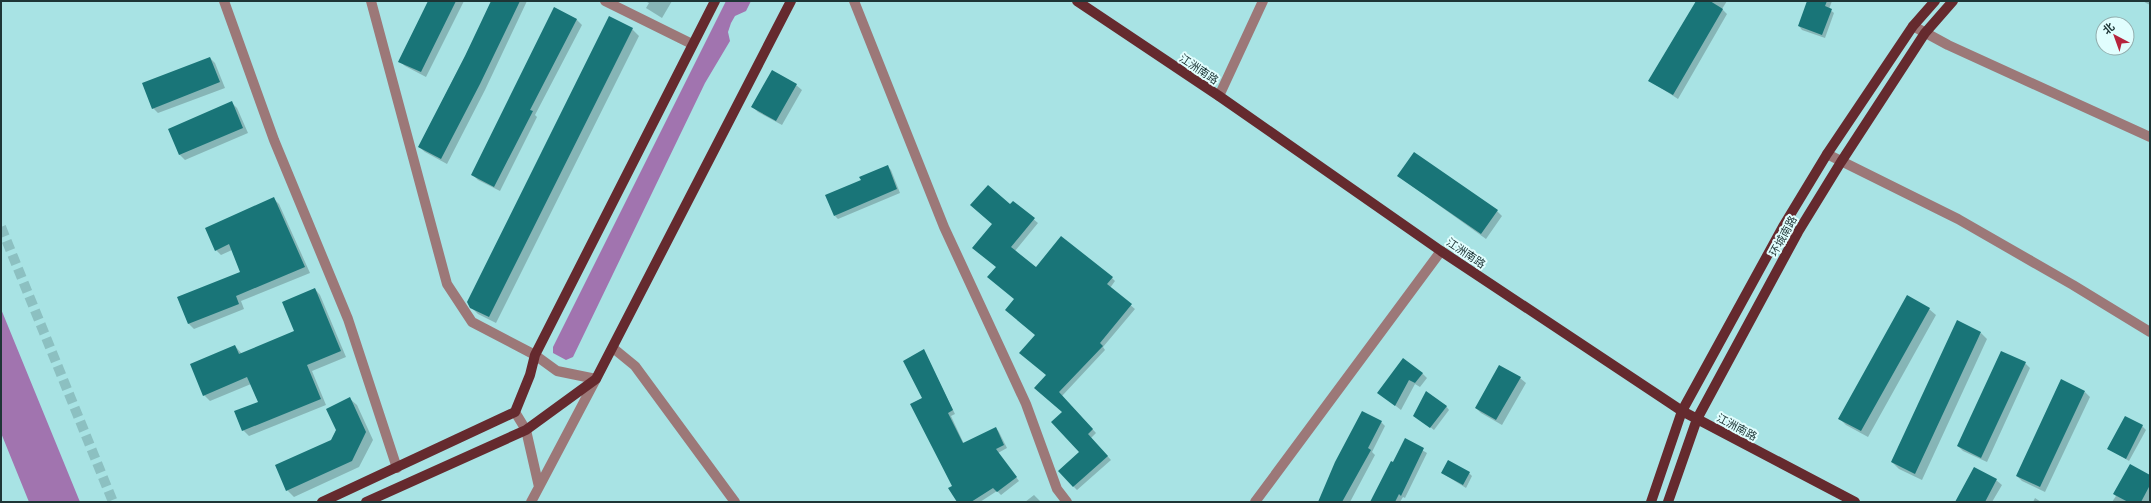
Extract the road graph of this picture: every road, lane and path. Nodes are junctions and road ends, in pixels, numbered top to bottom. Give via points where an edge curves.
1 (224, 1) edge
2 (371, 1) edge
3 (605, 1) edge
4 (715, 1) edge
5 (791, 1) edge
6 (854, 1) edge
7 (1077, 1) edge
8 (1263, 1) edge
9 (1935, 1) edge
10 (1953, 1) edge
11 (1913, 26) junction
12 (1925, 33) junction
13 (692, 44) junction
14 (1218, 96) junction
15 (2150, 137) edge
16 (1827, 154) junction
17 (1841, 162) junction
18 (1441, 251) junction
19 (2150, 332) edge
20 (613, 348) junction
21 (536, 355) junction
22 (596, 379) junction
23 (515, 412) junction
24 (1682, 412) junction
25 (1697, 419) junction
26 (526, 430) junction
27 (397, 468) junction
28 (539, 488) junction
29 (322, 502) edge
30 (366, 502) edge
31 (531, 502) edge
32 (735, 502) edge
33 (1067, 502) edge
34 (1255, 502) edge
35 (1651, 502) edge
36 (1668, 502) edge
37 (1855, 502) edge

1 - 27 street via 274,140 348,319
2 - 21 street via 447,284 472,322
3 - 13 street
4 - 13 main road
5 - 20 main road
6 - 33 street via 944,227 1026,404 1057,489
7 - 14 main road, 江洲南路
8 - 14 street
9 - 11 main road, 环城南路
10 - 12 main road, 环城南路
11 - 12 street
11 - 16 main road, 环城南路
12 - 15 street
12 - 17 main road, 环城南路
13 - 21 main road
14 - 18 main road, 江洲南路
16 - 17 street
16 - 24 main road, 环城南路 via 1784,225
17 - 19 street via 1958,219
17 - 25 main road, 环城南路 via 1798,232
18 - 24 main road, 江洲南路
18 - 34 street
20 - 22 main road
20 - 32 street via 635,366
21 - 22 street via 557,372
21 - 23 main road
22 - 26 main road
22 - 28 street
23 - 26 street
23 - 27 main road
24 - 25 main road, 江洲南路
24 - 35 main road, 环城南路
25 - 36 main road, 环城南路
25 - 37 main road, 江洲南路
26 - 28 street
26 - 30 main road
27 - 29 main road
28 - 31 street

